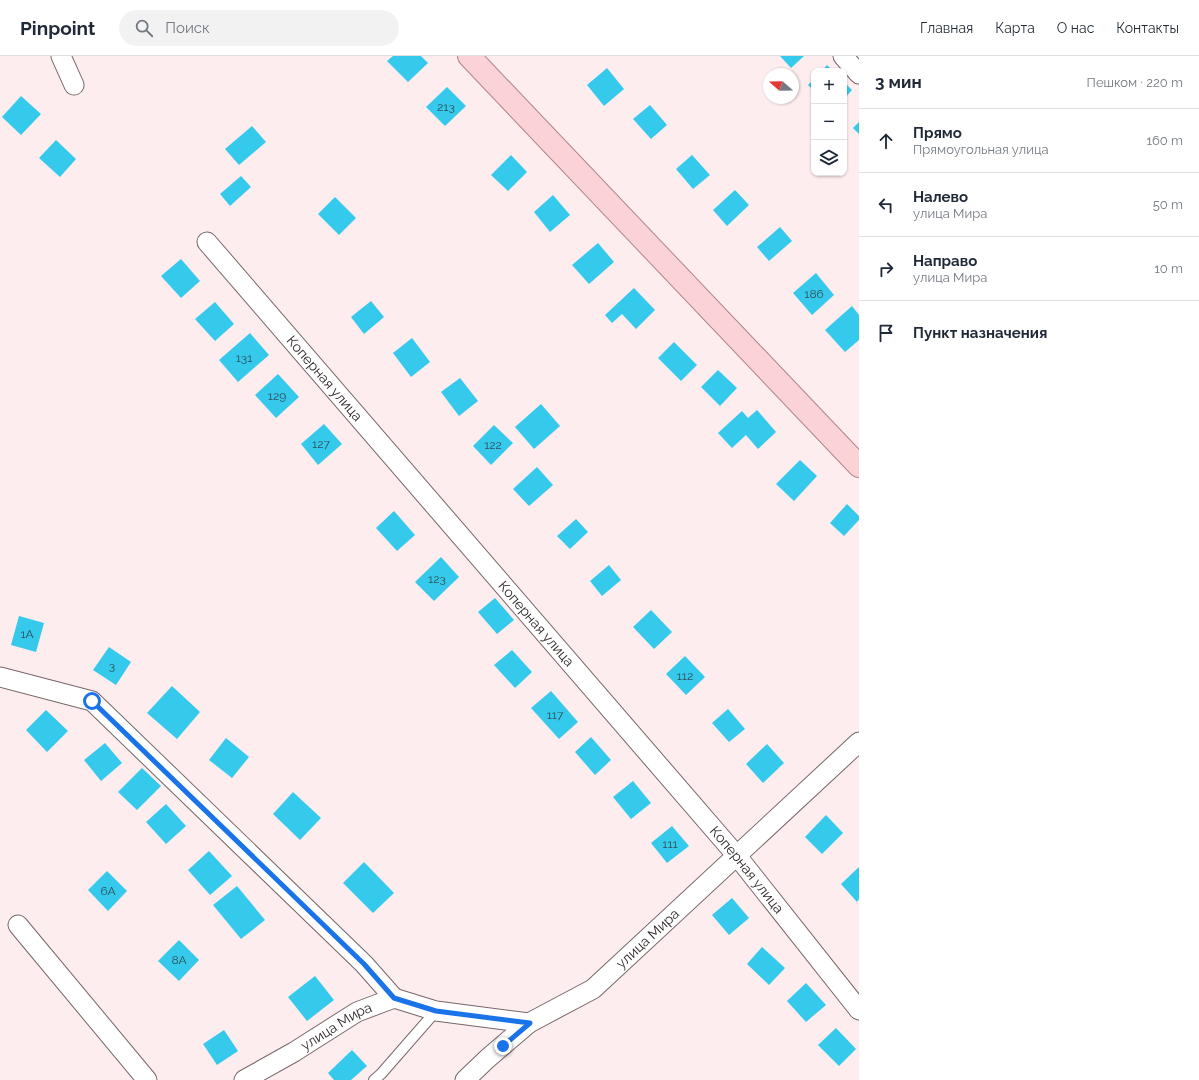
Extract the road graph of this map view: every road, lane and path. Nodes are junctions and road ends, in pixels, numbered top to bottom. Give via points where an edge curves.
1 (60, 56) edge
2 (470, 56) edge
3 (843, 56) edge
4 (859, 74) edge
5 (74, 85) dead end
6 (208, 242) dead end
7 (859, 466) edge
8 (0, 677) edge
9 (859, 742) edge
10 (738, 856) junction
11 (18, 925) dead end
12 (394, 998) junction
13 (859, 1010) edge
14 (436, 1011) junction
15 (530, 1023) junction
16 (148, 1080) edge
17 (244, 1080) edge
18 (374, 1080) edge
19 (465, 1080) edge

1 - 5 street
2 - 7 main road
3 - 4 street
6 - 10 street, Коперная улица
8 - 12 street via 92,701 364,964
9 - 10 street, улица Мира
10 - 13 street, Коперная улица
10 - 15 street, улица Мира via 594,989
11 - 16 street
12 - 14 street
12 - 17 street, улица Мира via 357,1012
14 - 15 street
14 - 18 lane
15 - 19 street, улица Мира

